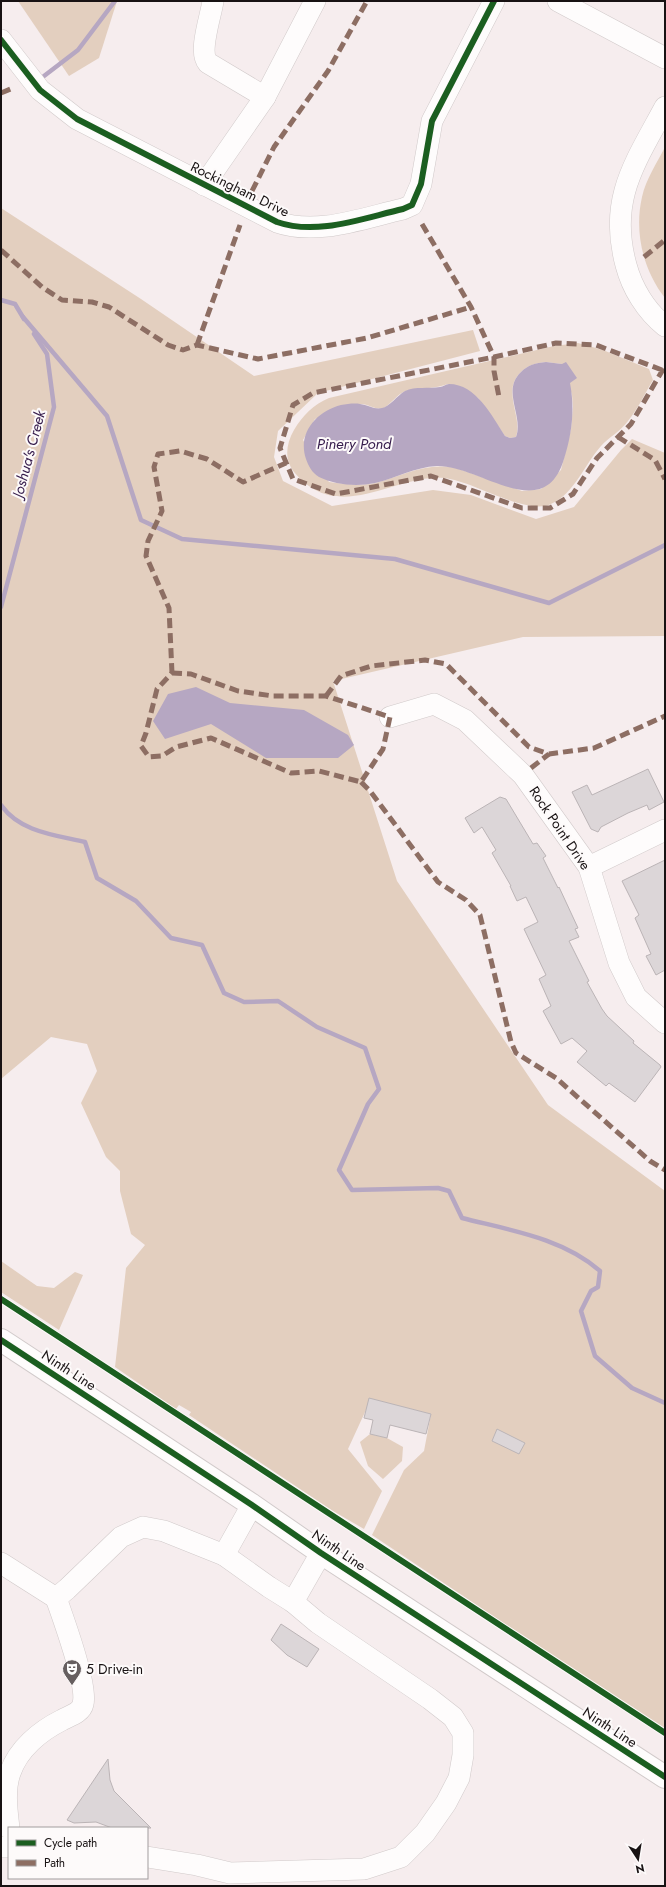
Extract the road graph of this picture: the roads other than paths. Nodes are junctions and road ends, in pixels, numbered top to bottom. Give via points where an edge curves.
1 (213, 1) edge
2 (316, 1) edge
3 (494, 1) edge
4 (558, 1) edge
5 (1, 40) edge
6 (665, 58) edge
7 (265, 97) junction
8 (665, 108) edge
9 (204, 185) junction
10 (665, 326) edge
11 (390, 717) dead end
12 (665, 830) edge
13 (589, 867) junction
14 (665, 1023) edge
15 (1, 1340) edge
16 (252, 1505) junction
17 (321, 1553) junction
18 (224, 1555) junction
19 (1, 1563) edge
20 (62, 1594) junction
21 (293, 1602) junction
22 (665, 1777) edge
23 (9, 1827) edge
24 (148, 1857) edge

1 - 7 street via 203,46 204,58 208,63
2 - 7 street
3 - 9 street, Rockingham Drive via 432,121 421,184 412,205 334,224 299,228 277,222
4 - 6 street
5 - 9 street, Rockingham Drive via 31,80 57,105 77,119
7 - 9 street
8 - 10 street via 632,168 623,194 620,216 621,246 629,276 640,298
11 - 13 street, Rock Point Drive via 434,704 464,720 523,775
12 - 13 street
13 - 14 street, Rock Point Drive via 619,963 636,996
15 - 16 main road, Ninth Line
16 - 17 main road, Ninth Line
16 - 18 street
17 - 21 street
17 - 22 main road, Ninth Line
18 - 20 street via 164,1531 143,1527 121,1537
18 - 21 street
19 - 20 street
20 - 23 street via 83,1691 83,1704 78,1712 36,1735 20,1755 10,1773 7,1792
21 - 24 street via 318,1623 453,1717 463,1733 463,1755 459,1778 446,1803 426,1833 401,1857 364,1869 230,1873

